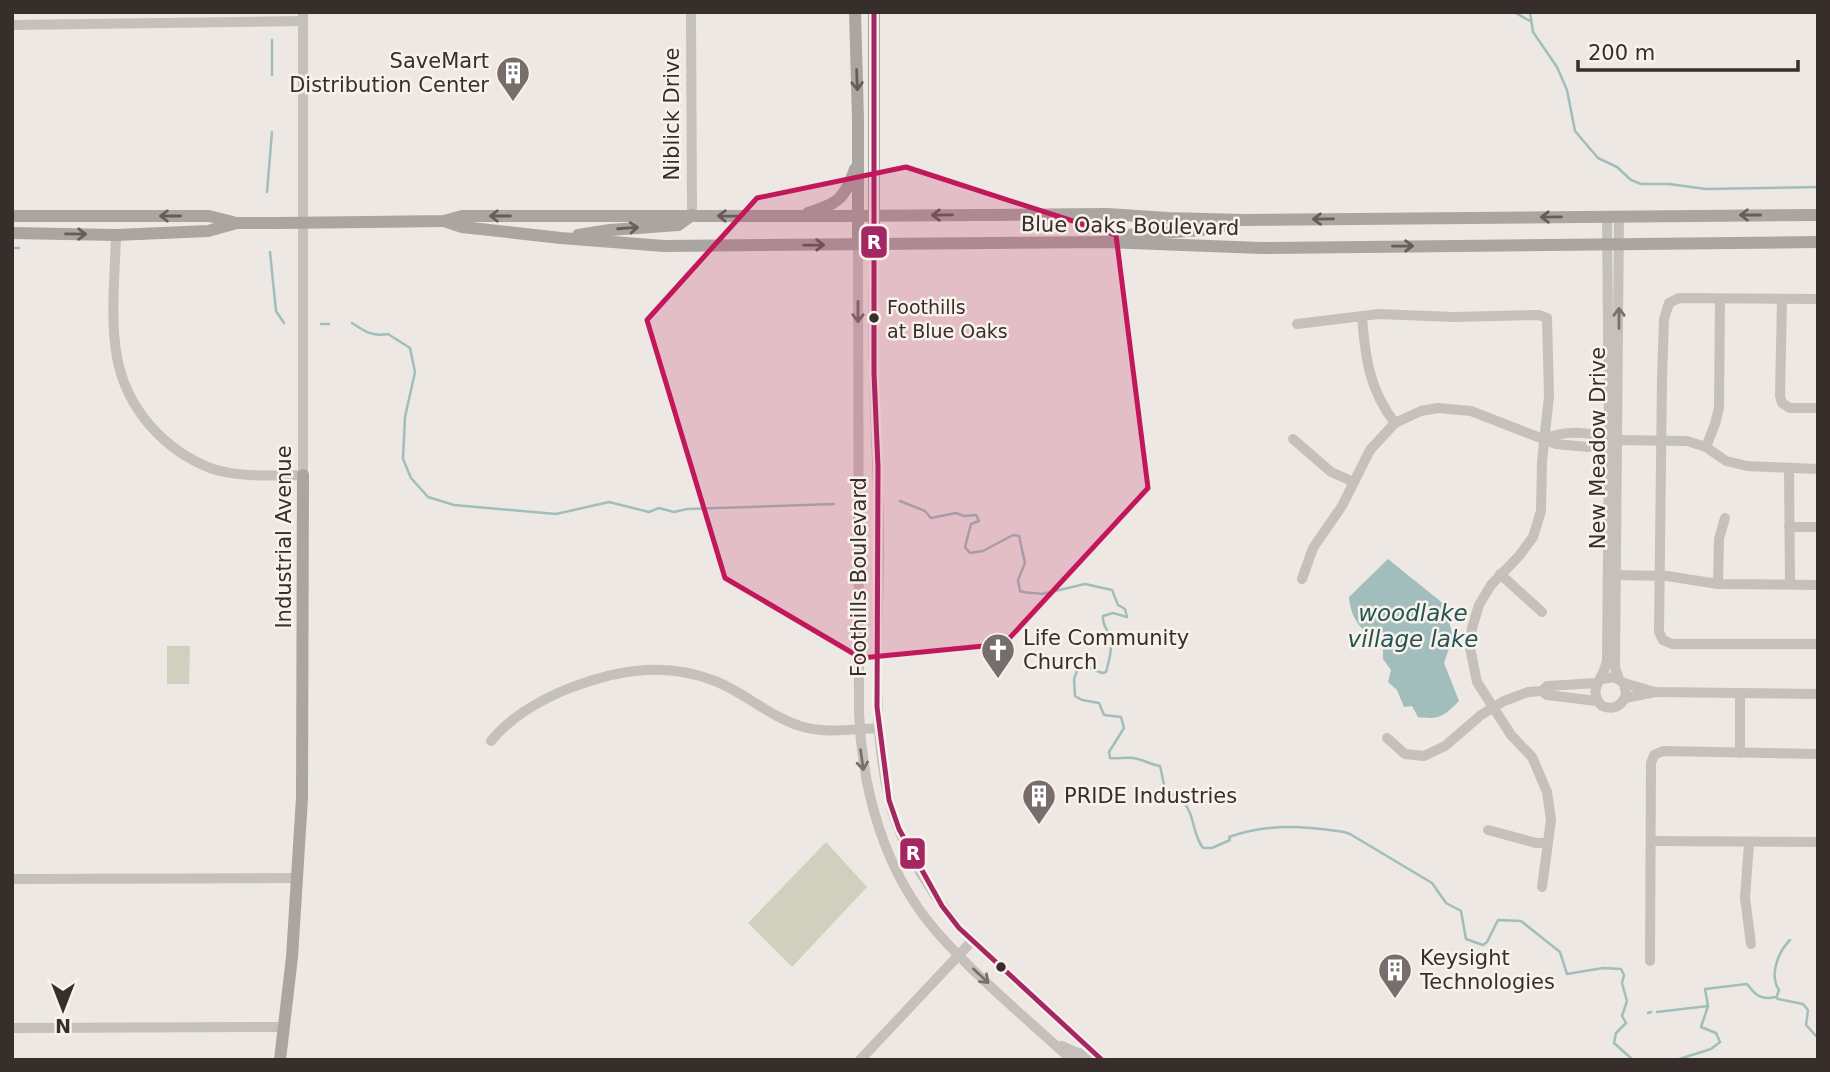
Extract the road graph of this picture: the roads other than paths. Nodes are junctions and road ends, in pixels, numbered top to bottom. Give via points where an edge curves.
1 (691, 12) edge
2 (855, 12) edge
3 (868, 12) edge
4 (874, 12) edge
5 (303, 17) edge
6 (12, 25) edge
7 (874, 38) junction
8 (858, 159) junction
9 (692, 215) junction
10 (1818, 215) edge
11 (12, 216) edge
12 (796, 216) junction
13 (858, 216) junction
14 (874, 216) junction
15 (1613, 216) junction
16 (1244, 220) junction
17 (444, 221) junction
18 (237, 223) junction
19 (12, 233) edge
20 (116, 234) junction
21 (561, 238) junction
22 (1121, 242) junction
23 (1818, 242) edge
24 (858, 244) junction
25 (874, 244) junction
26 (1613, 244) junction
27 (1720, 299) junction
28 (1782, 299) junction
29 (1818, 299) edge
30 (1362, 316) junction
31 (1297, 324) dead end
32 (1818, 408) edge
33 (1395, 423) junction
34 (1573, 434) junction
35 (1293, 439) dead end
36 (1545, 439) junction
37 (1613, 440) junction
38 (1662, 440) junction
39 (1573, 446) junction
40 (1706, 447) junction
41 (1788, 469) junction
42 (1818, 469) edge
43 (303, 475) junction
44 (1354, 482) junction
45 (1725, 518) dead end
46 (1788, 527) junction
47 (1818, 527) edge
48 (1500, 574) junction
49 (1612, 575) junction
50 (1659, 576) junction
51 (1302, 579) dead end
52 (1718, 584) junction
53 (1790, 584) junction
54 (1818, 585) edge
55 (1542, 612) dead end
56 (1818, 644) edge
57 (1599, 681) junction
58 (1622, 681) junction
59 (1562, 691) junction
60 (1656, 692) junction
61 (1740, 693) junction
62 (1818, 694) edge
63 (1625, 698) junction
64 (1597, 701) junction
65 (1492, 708) junction
66 (879, 728) junction
67 (859, 729) junction
68 (1387, 738) dead end
69 (491, 741) dead end
70 (1740, 753) junction
71 (1818, 754) edge
72 (1488, 831) dead end
73 (1651, 841) junction
74 (1818, 842) edge
75 (1749, 843) junction
76 (1548, 844) junction
77 (298, 878) junction
78 (12, 879) edge
79 (1542, 887) dead end
80 (972, 941) junction
81 (1751, 944) dead end
82 (958, 954) junction
83 (1650, 961) dead end
84 (284, 1027) junction
85 (12, 1028) edge
86 (1052, 1041) junction
87 (1100, 1058) edge
88 (280, 1060) edge
89 (860, 1060) edge
90 (1072, 1060) edge

1 - 9 street, Niblick Drive
2 -> 8 main road, Foothills Boulevard
3 - 7 main road via 869,34
4 - 7 main road, Foothills Boulevard
5 - 6 street
5 - 43 street, Industrial Avenue
7 - 14 main road, Foothills Boulevard
8 - 12 main road via 842,198
8 - 13 main road, Foothills Boulevard
12 -> 9 main road, Blue Oaks Boulevard
9 -> 17 main road, Blue Oaks Boulevard via 462,216
21 -> 9 main road via 678,225
10 -> 15 main road, Blue Oaks Boulevard
18 -> 11 main road, Blue Oaks Boulevard via 209,216
12 - 13 main road, Blue Oaks Boulevard
13 - 14 main road, Blue Oaks Boulevard
13 - 24 main road, Foothills Boulevard
16 -> 14 main road, Blue Oaks Boulevard via 1107,214
14 - 25 main road, Foothills Boulevard
15 -> 16 main road, Blue Oaks Boulevard
15 - 26 street, New Meadow Drive
16 - 22 main road via 1209,231 1128,234
17 - 18 main road, Blue Oaks Boulevard, bridge
17 - 21 main road, Blue Oaks Boulevard
18 - 20 main road, Blue Oaks Boulevard via 208,230
19 -> 20 main road, Blue Oaks Boulevard
20 - 43 street via 116,356 130,397 144,419 171,446 214,469 247,475
21 -> 24 main road, Blue Oaks Boulevard via 664,246
22 - 25 main road, Blue Oaks Boulevard
22 -> 26 main road, Blue Oaks Boulevard via 1261,248
23 - 26 main road, Blue Oaks Boulevard
24 - 25 main road, Blue Oaks Boulevard
24 -> 67 street, Foothills Boulevard
25 - 66 street, Foothills Boulevard
26 - 37 street, New Meadow Drive
27 - 28 street
27 - 38 street via 1679,298 1669,303 1664,319
27 - 40 street via 1719,408
28 - 29 street
28 - 32 street via 1782,403 1790,408
30 - 31 street
30 - 33 street via 1370,377
30 - 36 street via 1547,318
33 - 36 street via 1421,411 1457,408
33 - 44 street via 1370,450
34 - 36 street
34 - 37 street
34 - 39 street
35 - 44 street via 1331,472
36 - 39 street
36 - 48 street via 1543,501 1537,524 1527,545
37 - 38 street
37 - 39 street via 1596,447
37 - 49 street, New Meadow Drive
38 - 40 street
38 - 50 street
40 - 41 street via 1726,461 1747,467
41 - 42 street
41 - 46 street
43 - 77 main road, Industrial Avenue
44 - 51 street via 1313,548
45 - 52 street via 1719,539
46 - 47 street
46 - 53 street
48 - 55 street
48 - 65 street via 1479,605 1471,637 1473,671
49 - 50 street
49 - 57 street, New Meadow Drive via 1606,660
49 - 58 street, New Meadow Drive via 1615,668
50 - 52 street
50 - 56 street via 1659,632 1672,644
52 - 53 street
53 - 54 street
57 - 58 street via 1614,677
57 - 59 street
57 - 64 street
58 - 60 street
58 - 63 street
59 - 64 street
59 - 65 street via 1516,695
60 - 61 street
60 - 63 street
61 - 62 street
61 - 70 street
63 - 64 street via 1614,708
65 - 68 street via 1446,746 1424,756 1405,754
65 - 76 street via 1544,779 1551,820
66 - 67 street
66 - 80 street, Foothills Boulevard via 889,800 900,829 942,906
67 - 69 street via 801,726 713,680 682,671 639,669 585,682 546,699 516,716
67 -> 82 street, Foothills Boulevard via 864,773 888,853 921,911
70 - 71 street
70 - 73 street via 1663,751 1654,755
72 - 76 street
73 - 75 street
73 - 83 street
74 - 75 street
75 - 81 street via 1745,898
76 - 79 street
77 - 78 street
77 - 84 main road, Industrial Avenue
80 - 82 street
80 - 87 street, Foothills Boulevard
82 -> 86 street, Foothills Boulevard
82 - 89 street
84 - 85 street
84 - 88 main road, Industrial Avenue
86 - 87 street
86 - 90 street, Foothills Boulevard

